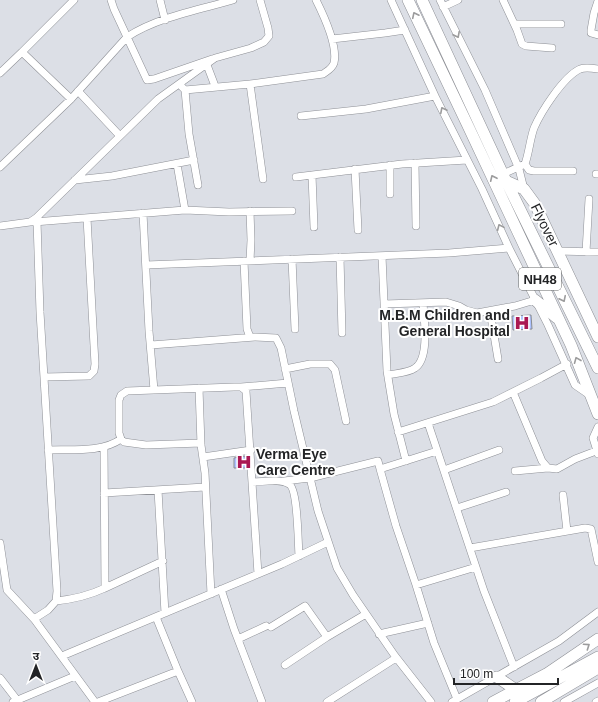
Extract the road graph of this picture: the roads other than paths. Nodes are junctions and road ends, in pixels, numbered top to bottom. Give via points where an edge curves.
1 (74, 0) edge
2 (111, 0) edge
3 (160, 0) edge
4 (233, 0) edge
5 (260, 0) edge
6 (316, 0) edge
7 (391, 0) edge
8 (408, 0) edge
9 (422, 0) edge
10 (458, 0) edge
11 (503, 0) edge
12 (598, 1) edge
13 (211, 3) edge
14 (442, 4) edge
15 (165, 20) junction
16 (515, 24) junction
17 (561, 24) dead end
18 (405, 30) junction
19 (598, 36) edge
20 (127, 37) junction
21 (332, 39) junction
22 (552, 48) dead end
23 (22, 52) junction
24 (215, 58) junction
25 (208, 65) junction
26 (598, 69) edge
27 (0, 73) edge
28 (179, 84) junction
29 (250, 84) junction
30 (215, 86) junction
31 (185, 90) junction
32 (78, 91) junction
33 (435, 96) junction
34 (71, 99) junction
35 (301, 116) dead end
36 (120, 136) junction
37 (194, 160) junction
38 (468, 160) junction
39 (415, 163) junction
40 (177, 164) junction
41 (390, 165) junction
42 (0, 166) edge
43 (521, 166) junction
44 (355, 169) junction
45 (573, 171) dead end
46 (312, 175) junction
47 (296, 177) dead end
48 (504, 178) junction
49 (263, 179) dead end
50 (75, 180) junction
51 (198, 185) dead end
52 (524, 189) junction
53 (390, 194) dead end
54 (589, 199) dead end
55 (186, 210) junction
56 (250, 211) junction
57 (292, 211) dead end
58 (143, 213) junction
59 (86, 218) junction
60 (34, 222) junction
61 (0, 226) edge
62 (416, 226) dead end
63 (314, 227) dead end
64 (358, 230) dead end
65 (509, 248) junction
66 (557, 251) junction
67 (586, 252) junction
68 (598, 252) edge
69 (382, 256) junction
70 (340, 258) junction
71 (292, 259) junction
72 (247, 261) junction
73 (146, 265) junction
74 (535, 300) junction
75 (423, 303) junction
76 (384, 304) junction
77 (490, 311) junction
78 (559, 320) junction
79 (295, 329) dead end
80 (342, 333) dead end
81 (250, 337) junction
82 (598, 337) edge
83 (151, 345) junction
84 (498, 359) dead end
85 (567, 364) junction
86 (598, 368) edge
87 (285, 369) junction
88 (388, 375) junction
89 (44, 377) junction
90 (288, 383) junction
91 (241, 387) junction
92 (199, 388) junction
93 (154, 390) junction
94 (513, 392) junction
95 (591, 396) junction
96 (598, 414) edge
97 (346, 421) dead end
98 (428, 424) junction
99 (598, 428) edge
100 (398, 432) junction
101 (121, 439) junction
102 (201, 443) junction
103 (104, 447) junction
104 (48, 450) junction
105 (251, 450) junction
106 (499, 450) dead end
107 (437, 452) junction
108 (597, 453) edge
109 (203, 457) junction
110 (406, 461) junction
111 (548, 468) junction
112 (380, 469) junction
113 (444, 470) junction
114 (515, 471) dead end
115 (310, 478) junction
116 (284, 481) junction
117 (252, 482) junction
118 (205, 487) junction
119 (158, 490) junction
120 (506, 492) dead end
121 (104, 493) junction
122 (563, 495) dead end
123 (457, 508) junction
124 (567, 531) junction
125 (328, 542) junction
126 (0, 543) edge
127 (470, 548) junction
128 (299, 556) junction
129 (1, 558) edge
130 (163, 561) junction
131 (598, 562) edge
132 (476, 567) junction
133 (258, 574) junction
134 (416, 585) junction
135 (105, 588) junction
136 (221, 590) junction
137 (3, 591) edge
138 (211, 594) junction
139 (56, 602) junction
140 (598, 612) edge
141 (165, 613) junction
142 (366, 614) junction
143 (156, 617) junction
144 (34, 619) junction
145 (428, 623) junction
146 (380, 634) junction
147 (327, 637) junction
148 (238, 639) junction
149 (598, 639) edge
150 (62, 656) junction
151 (598, 657) edge
152 (396, 658) junction
153 (285, 665) dead end
154 (514, 667) junction
155 (598, 668) edge
156 (178, 671) junction
157 (75, 676) junction
158 (497, 677) junction
159 (0, 678) edge
160 (597, 684) edge
161 (516, 690) junction
162 (454, 700) edge
163 (15, 701) edge
164 (95, 702) edge
165 (98, 702) edge
166 (192, 702) edge
167 (262, 702) edge
168 (327, 702) edge
169 (430, 702) edge
170 (493, 702) edge
171 (515, 702) edge
172 (541, 702) edge
173 (564, 702) edge

1 - 23 street
2 - 20 street
3 - 15 street
4 - 13 street
5 - 24 street via 268,28 268,36 264,42
6 - 21 street
7 - 18 street
78 -> 8 highway, NH48
9 - 48 highway, NH48
10 - 14 street
11 - 16 street
12 - 19 street via 591,30 591,33
13 - 15 street
14 -> 43 street
15 - 20 street
16 - 17 street
16 - 22 street via 522,44
18 - 21 street
18 - 33 street
20 - 24 street via 147,80 154,80
20 - 32 street
21 - 29 street via 334,64 323,74
23 - 27 street
23 - 34 street
24 - 25 street
25 - 28 street
25 - 30 street
26 - 43 street via 580,69 570,76 548,103 534,129
28 - 31 street
28 - 36 street via 158,99
29 - 30 street
29 - 49 street
30 - 31 street
31 - 37 street
32 - 34 street
32 - 36 street
33 - 35 street via 366,109
38 -> 33 street
34 - 42 street
36 - 50 street
37 - 40 street
37 - 51 street
38 - 39 street
65 -> 38 street
39 - 41 street
39 - 62 street
40 - 50 street
40 - 55 street
41 - 44 street
41 - 53 street
43 - 45 street via 534,171
43 - 48 street
43 - 52 street
44 - 46 street
44 - 64 street
46 - 47 street
46 - 63 street
48 - 52 highway
48 -> 86 highway, Flyover / NH48
50 - 60 street
52 - 66 highway via 535,204
54 - 67 street
55 - 56 street
55 - 58 street
56 - 57 street
56 - 72 street via 251,240
58 - 59 street
58 - 73 street
59 - 60 street
59 - 89 street via 94,371 89,376
60 - 61 street
60 - 89 street
65 - 69 street
65 - 74 street
66 - 67 street
66 - 82 highway
67 - 68 street
69 - 70 street
69 - 76 street
70 - 71 street
70 - 80 street
71 - 72 street
71 - 79 street
72 - 73 street
72 - 81 street via 247,322
73 - 83 street
74 - 77 street
74 - 78 highway
74 - 85 street
75 - 76 street
75 - 77 street via 446,302 477,313
75 - 88 street via 425,327 422,358 417,367
76 - 88 street
77 - 84 street
95 -> 78 highway, NH48
81 - 83 street
81 - 87 street via 276,338 281,348
83 - 93 street
85 - 94 street
85 - 95 street via 575,385
87 - 90 street
87 - 97 street via 310,364 330,364 334,370
88 - 100 street
89 - 104 street
90 - 91 street
90 - 115 street
91 - 92 street
91 - 105 street via 246,392
92 - 93 street
92 - 102 street
93 - 101 street via 127,391 121,395
94 - 98 street via 493,402
94 - 111 street via 542,461
95 - 96 highway, NH48
98 - 100 street
98 - 107 street
99 - 108 street via 593,438
100 - 110 street
101 - 102 street via 124,442 146,445
101 - 103 street
102 - 109 street
103 - 104 street
103 - 121 street
104 - 139 street
105 - 109 street
105 - 117 street
106 - 113 street
107 - 110 street
107 - 113 street
108 - 111 street via 575,459 557,469
109 - 118 street
110 - 112 street
111 - 114 street
112 - 115 street via 378,461
112 - 134 street
113 - 123 street
115 - 116 street
115 - 125 street
116 - 117 street
116 - 128 street via 291,484 293,489
117 - 133 street
118 - 119 street
118 - 138 street
119 - 121 street
119 - 130 street
120 - 123 street
121 - 135 street
122 - 124 street
123 - 127 street
124 - 127 street
124 - 131 street via 585,528 591,530
125 - 128 street
125 - 142 street via 337,568
126 - 129 street
127 - 132 street
128 - 133 street
129 - 137 street
130 - 135 street
130 - 141 street
132 - 134 street
132 - 154 street
133 - 136 street
134 - 145 street
135 - 139 street via 74,600
136 - 138 street
136 - 148 street
137 - 144 street
138 - 141 street
139 - 144 street
140 - 154 street via 559,641
141 - 143 street
142 - 146 street
142 - 147 street
143 - 150 street
143 - 156 street
144 - 150 street
145 - 146 street
145 - 162 street
146 - 152 street
147 - 148 street via 305,606 269,627
147 - 153 street
148 - 167 street
161 -> 149 highway via 548,673
150 - 157 street
151 - 171 highway
152 - 168 street
152 - 169 street
154 - 158 street
155 - 172 highway
156 - 165 street
156 - 166 street
157 - 163 street
157 - 164 street
158 - 161 highway
158 - 162 street
159 - 163 street
160 - 173 street
161 - 170 highway

